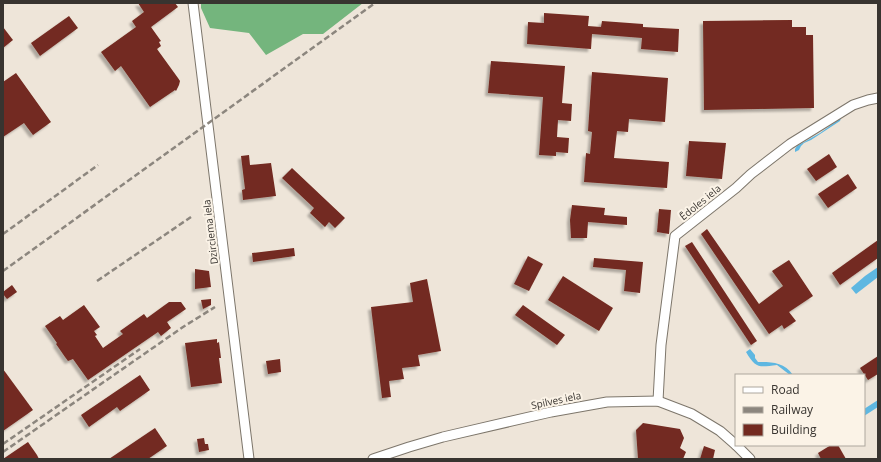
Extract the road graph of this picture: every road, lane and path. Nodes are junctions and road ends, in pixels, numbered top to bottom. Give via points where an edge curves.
1 (193, 3) edge
2 (878, 98) edge
3 (658, 401) junction
4 (735, 444) edge
5 (737, 446) edge
6 (249, 459) edge
7 (373, 459) edge
8 (750, 459) edge

1 - 6 street, Dzirciema iela
2 - 3 street, Ēdoles iela via 853,104 790,144 675,236 661,345
3 - 4 street, Spilves iela via 692,414 720,431
3 - 7 street, Spilves iela via 607,402 551,412 443,437
5 - 8 street, Spilves iela

